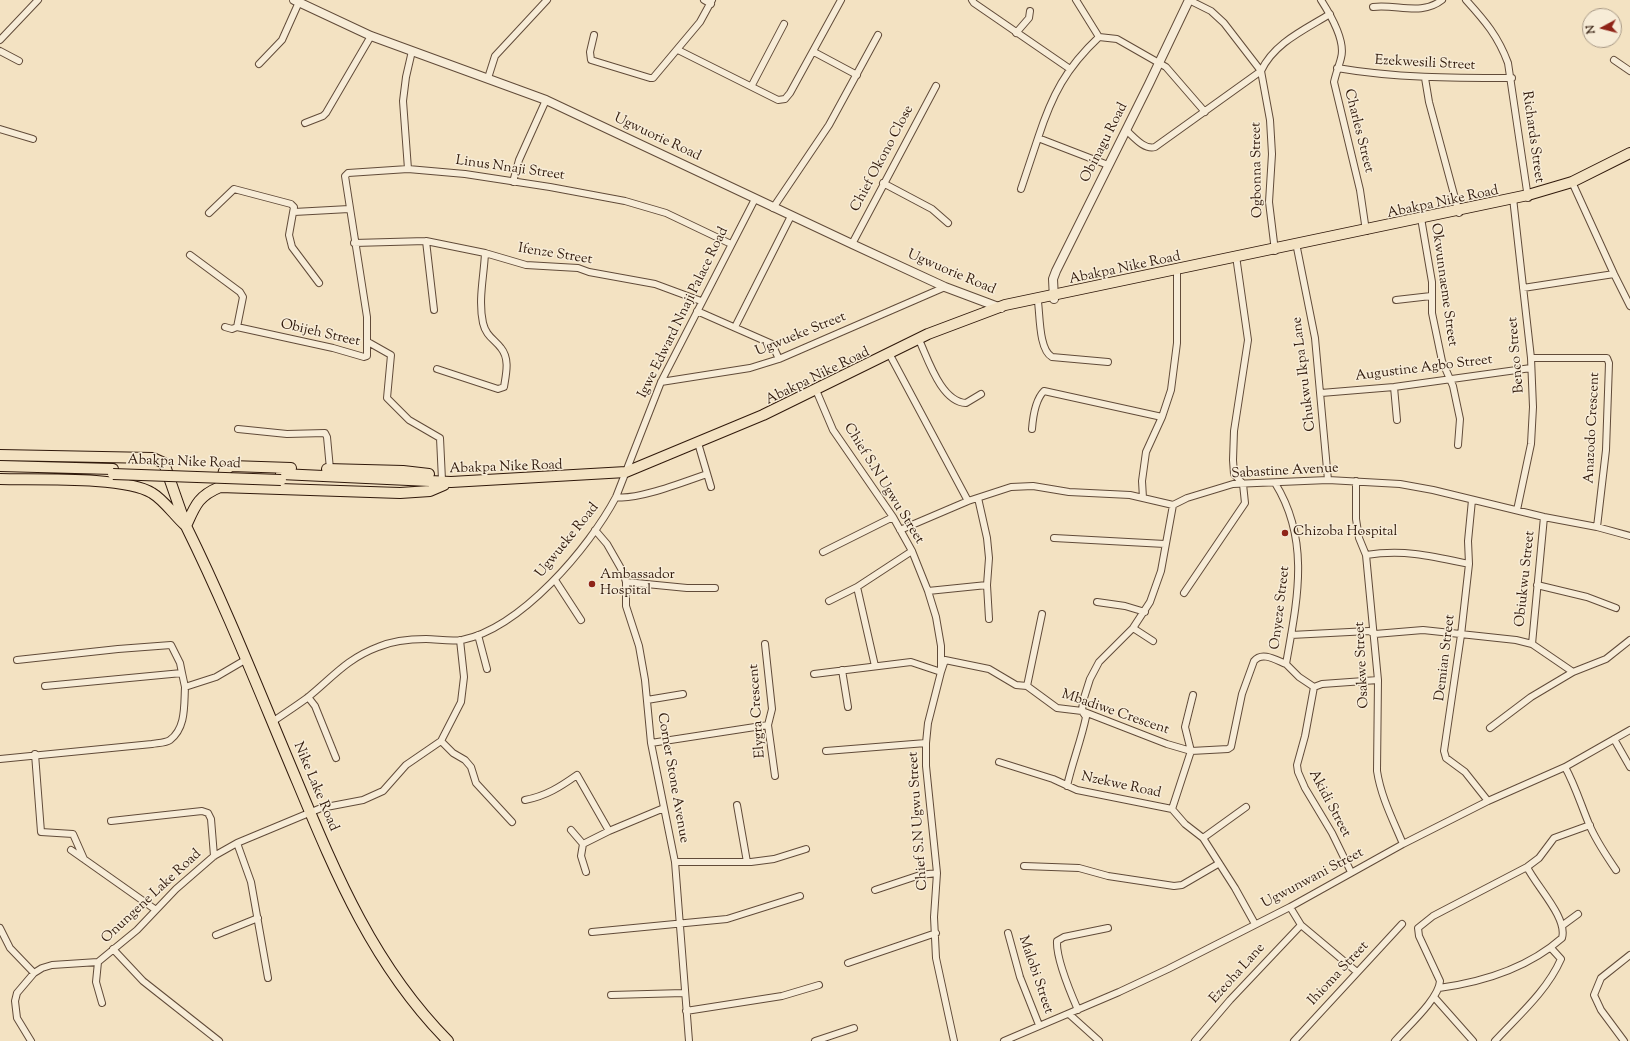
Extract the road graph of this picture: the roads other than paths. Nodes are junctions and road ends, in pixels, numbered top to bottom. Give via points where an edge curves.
1 (547, 0) edge
2 (704, 0) edge
3 (841, 0) edge
4 (972, 0) edge
5 (1076, 0) edge
6 (1189, 0) edge
7 (1321, 0) edge
8 (1442, 0) edge
9 (1466, 0) edge
10 (34, 1) edge
11 (296, 1) edge
12 (712, 2) edge
13 (1373, 7) dead end
14 (1030, 11) dead end
15 (1330, 14) junction
16 (784, 24) dead end
17 (1016, 34) junction
18 (594, 35) dead end
19 (878, 35) dead end
20 (371, 36) junction
21 (1099, 38) junction
22 (0, 40) edge
23 (678, 50) junction
24 (0, 51) edge
25 (412, 51) junction
26 (814, 52) junction
27 (1614, 60) dead end
28 (19, 61) dead end
29 (1159, 62) junction
30 (259, 64) dead end
31 (1337, 68) junction
32 (1070, 69) junction
33 (1261, 71) junction
34 (1630, 71) edge
35 (857, 75) junction
36 (488, 78) junction
37 (1425, 78) junction
38 (1512, 78) junction
39 (752, 85) junction
40 (936, 86) dead end
41 (546, 100) junction
42 (1205, 112) junction
43 (305, 123) dead end
44 (0, 129) edge
45 (1126, 130) junction
46 (1038, 138) junction
47 (34, 139) dead end
48 (1630, 153) edge
49 (1630, 157) edge
50 (1108, 165) junction
51 (408, 169) junction
52 (513, 182) junction
53 (883, 183) junction
54 (1573, 184) junction
55 (1021, 189) dead end
56 (1528, 197) junction
57 (755, 199) junction
58 (1513, 200) junction
59 (773, 208) junction
60 (349, 210) junction
61 (209, 212) dead end
62 (294, 212) junction
63 (1458, 212) junction
64 (791, 216) junction
65 (1421, 220) junction
66 (948, 223) dead end
67 (1366, 231) junction
68 (426, 241) junction
69 (354, 243) junction
70 (731, 244) junction
71 (852, 244) junction
72 (1296, 245) junction
73 (1275, 250) junction
74 (485, 253) junction
75 (190, 255) dead end
76 (1237, 258) junction
77 (1177, 270) junction
78 (1614, 274) junction
79 (319, 283) dead end
80 (945, 287) junction
81 (1523, 288) junction
82 (1054, 296) junction
83 (1431, 296) junction
84 (1396, 300) dead end
85 (701, 301) junction
86 (1038, 302) junction
87 (1630, 306) edge
88 (1002, 308) junction
89 (434, 310) dead end
90 (697, 311) junction
91 (237, 327) junction
92 (735, 327) junction
93 (225, 328) dead end
94 (368, 342) junction
95 (920, 342) junction
96 (891, 357) junction
97 (1531, 358) junction
98 (779, 359) junction
99 (1108, 362) dead end
100 (437, 368) dead end
101 (1531, 368) junction
102 (1449, 378) junction
103 (660, 382) junction
104 (1394, 387) junction
105 (817, 392) junction
106 (1321, 393) junction
107 (981, 394) dead end
108 (1162, 417) junction
109 (1397, 420) dead end
110 (1032, 428) dead end
111 (238, 429) dead end
112 (699, 445) junction
113 (1458, 445) dead end
114 (0, 455) edge
115 (0, 466) edge
116 (330, 470) junction
117 (0, 471) edge
118 (113, 472) junction
119 (707, 474) junction
120 (624, 478) junction
121 (0, 479) edge
122 (1328, 480) junction
123 (1356, 481) junction
124 (443, 482) junction
125 (1275, 483) junction
126 (1243, 484) junction
127 (220, 487) junction
128 (711, 487) dead end
129 (616, 497) junction
130 (978, 498) junction
131 (1143, 498) junction
132 (1472, 500) junction
133 (968, 501) junction
134 (1173, 505) junction
135 (1517, 510) junction
136 (1544, 516) junction
137 (893, 517) junction
138 (186, 526) junction
139 (1597, 527) junction
140 (595, 530) junction
141 (900, 530) junction
142 (1630, 536) edge
143 (1054, 538) dead end
144 (1165, 544) junction
145 (912, 551) junction
146 (823, 552) dead end
147 (1366, 555) junction
148 (1469, 564) junction
149 (555, 580) junction
150 (626, 582) junction
151 (987, 585) junction
152 (1537, 585) junction
153 (857, 587) junction
154 (715, 588) dead end
155 (928, 591) junction
156 (1184, 594) dead end
157 (829, 600) dead end
158 (1097, 602) dead end
159 (1616, 608) dead end
160 (1145, 612) junction
161 (1042, 614) dead end
162 (989, 619) dead end
163 (581, 620) dead end
164 (1133, 628) junction
165 (1375, 634) junction
166 (478, 635) junction
167 (1291, 635) junction
168 (1461, 635) junction
169 (460, 640) junction
170 (1630, 640) edge
171 (1153, 642) dead end
172 (765, 644) dead end
173 (1532, 644) junction
174 (17, 660) dead end
175 (245, 660) junction
176 (1286, 664) junction
177 (875, 666) junction
178 (487, 669) dead end
179 (842, 670) junction
180 (941, 672) junction
181 (1573, 672) junction
182 (182, 673) junction
183 (814, 674) dead end
184 (1378, 680) junction
185 (45, 686) dead end
186 (1027, 686) junction
187 (185, 687) junction
188 (1314, 687) junction
189 (683, 694) dead end
190 (1193, 695) dead end
191 (308, 697) junction
192 (647, 700) junction
193 (848, 707) dead end
194 (1082, 712) junction
195 (272, 722) junction
196 (768, 725) junction
197 (1490, 728) dead end
198 (1630, 730) edge
199 (1614, 739) junction
200 (442, 741) junction
201 (651, 743) junction
202 (926, 743) junction
203 (1231, 747) joint
204 (826, 751) dead end
205 (1191, 751) junction
206 (35, 754) junction
207 (336, 758) dead end
208 (0, 759) edge
209 (999, 762) dead end
210 (1565, 767) junction
211 (1630, 767) edge
212 (775, 776) dead end
213 (1067, 786) junction
214 (526, 800) dead end
215 (1488, 800) junction
216 (737, 806) dead end
217 (1246, 807) dead end
218 (664, 808) junction
219 (1172, 809) junction
220 (310, 813) junction
221 (111, 821) dead end
222 (512, 822) dead end
223 (1590, 826) junction
224 (571, 830) dead end
225 (609, 831) junction
226 (1203, 838) junction
227 (237, 843) junction
228 (583, 844) junction
229 (1403, 844) junction
230 (806, 849) dead end
231 (71, 850) dead end
232 (214, 856) junction
233 (84, 859) junction
234 (675, 862) junction
235 (747, 862) junction
236 (1218, 864) junction
237 (1024, 866) dead end
238 (1528, 867) junction
239 (1616, 870) dead end
240 (586, 872) dead end
241 (937, 872) junction
242 (1351, 872) junction
243 (875, 890) dead end
244 (800, 896) dead end
245 (1290, 907) junction
246 (156, 910) junction
247 (1578, 914) dead end
248 (258, 918) junction
249 (679, 924) junction
250 (1255, 924) junction
251 (1402, 924) dead end
252 (1301, 925) junction
253 (1563, 925) junction
254 (0, 928) edge
255 (1108, 928) dead end
256 (592, 932) dead end
257 (936, 933) junction
258 (1008, 933) dead end
259 (216, 935) dead end
260 (1551, 948) junction
261 (113, 949) junction
262 (1630, 955) edge
263 (98, 962) junction
264 (848, 963) dead end
265 (1357, 972) junction
266 (34, 973) junction
267 (268, 978) dead end
268 (819, 985) dead end
269 (1439, 988) junction
270 (684, 993) junction
271 (611, 995) dead end
272 (1434, 997) junction
273 (102, 1003) dead end
274 (1078, 1010) junction
275 (686, 1011) junction
276 (1069, 1014) junction
277 (1039, 1026) junction
278 (854, 1028) dead end
279 (31, 1041) edge
280 (219, 1041) edge
281 (448, 1041) edge
282 (689, 1041) edge
283 (815, 1041) edge
284 (954, 1041) edge
285 (1004, 1041) edge
286 (1099, 1041) edge
287 (1195, 1041) edge
288 (1294, 1041) edge
289 (1395, 1041) edge
290 (1473, 1041) edge
291 (1495, 1041) edge
292 (1624, 1041) edge

1 - 36 street via 495,56
2 - 12 street
3 - 26 street
4 - 17 street
5 - 21 street
6 - 29 street, Obinagu Road
6 - 33 street, Ogbonna Street via 1216,15
7 - 15 street, Charles Street
8 - 13 street via 1434,7 1424,9
9 - 38 street, Richards Street via 1502,44
10 - 22 street
11 - 20 street, Ugwuorie Road
11 - 30 street via 282,40
12 - 23 street
14 - 17 street via 1029,18
15 - 31 street, Charles Street via 1339,33 1342,57
15 - 33 street via 1278,46 1266,60
16 - 39 street
17 - 32 street
18 - 23 street via 591,60 650,78 653,78
19 - 35 street
20 - 25 street, Ugwuorie Road
20 - 43 street via 326,113
21 - 29 street via 1117,38
21 - 32 street via 1083,52
23 - 39 street
24 - 28 street
25 - 36 street, Ugwuorie Road
25 - 51 street via 403,101
26 - 35 street
26 - 39 street via 785,99 778,100
27 - 34 street
29 - 42 street
29 - 45 street, Obinagu Road
31 - 37 street, Ezekwesili Street via 1363,73
31 - 67 street, Charles Street via 1334,82 1336,96 1355,165
32 - 46 street via 1053,96
33 - 42 street
33 - 73 street, Ogbonna Street via 1270,120 1272,154 1269,188
35 - 59 street via 829,125
36 - 41 street, Ugwuorie Road
37 - 38 street, Ezekwesili Street
37 - 63 street
38 - 56 street, Richards Street
40 - 53 street, Chief Okono Close
41 - 52 street via 519,160
41 - 57 street, Ugwuorie Road
42 - 45 street via 1155,147 1150,148
44 - 47 street
45 - 50 street, Obinagu Road
46 - 50 street
46 - 55 street
48 - 54 main road, Abakpa Nike Road
49 - 54 main road, Abakpa Nike Road
50 - 82 street, Obinagu Road via 1056,270 1053,279
51 - 52 street, Linus Nnaji Street via 465,174
51 - 60 street, Linus Nnaji Street via 346,174
52 - 70 street, Linus Nnaji Street via 625,201 666,213
53 - 66 street via 932,209
53 - 71 street, Chief Okono Close
54 - 56 main road, Abakpa Nike Road
54 - 78 street
56 - 58 main road, Abakpa Nike Road
57 - 59 street, Ugwuorie Road
57 - 70 street, Igwe Edward Nnaji Palace Road
58 - 63 main road, Abakpa Nike Road
58 - 81 street, Benco Street
59 - 64 street, Ugwuorie Road
60 - 62 street
60 - 69 street, Linus Nnaji Street
61 - 62 street via 234,189 291,204
62 - 79 street via 289,236 292,247
63 - 65 main road, Abakpa Nike Road
64 - 71 street, Ugwuorie Road
64 - 92 street
65 - 67 main road, Abakpa Nike Road
65 - 83 street, Okwunnaeme Street via 1432,282
67 - 72 main road, Abakpa Nike Road
68 - 69 street, Ifenze Street
68 - 74 street, Ifenze Street
68 - 89 street
69 - 94 street, Obijeh Street via 367,317
70 - 85 street, Igwe Edward Nnaji Palace Road
71 - 80 street, Ugwuorie Road
72 - 73 main road, Abakpa Nike Road
72 - 106 street, Chukwu Ikpa Lane via 1315,338
73 - 76 main road, Abakpa Nike Road
74 - 85 street, Ifenze Street via 526,265 578,268 655,284
74 - 100 street via 480,300 482,316 489,336 506,357 504,386 498,389
75 - 91 street via 240,292 243,298
76 - 77 main road, Abakpa Nike Road
76 - 126 street via 1248,340 1234,431 1233,460 1234,474
77 - 82 main road, Abakpa Nike Road
77 - 108 street via 1177,342 1171,390
78 - 81 street
78 - 87 street
80 - 88 street, Ugwuorie Road
80 - 98 street, Ugwueke Street
81 - 97 street, Benco Street
82 - 86 main road, Abakpa Nike Road
82 - 88 main road, Abakpa Nike Road
83 - 84 street
83 - 102 street, Okwunnaeme Street via 1442,361
85 - 90 street, Igwe Edward Nnaji Palace Road
86 - 88 main road, Abakpa Nike Road
86 - 99 street via 1043,343 1048,355
88 - 95 main road, Abakpa Nike Road
88 - 105 main road, Abakpa Nike Road via 928,334
90 - 92 street
90 - 103 street, Igwe Edward Nnaji Palace Road
91 - 93 street, Obijeh Street
91 - 94 street, Obijeh Street via 364,357 368,354
92 - 98 street via 772,344
94 - 124 street via 391,355 387,398 409,420 440,438
95 - 96 main road, Abakpa Nike Road
95 - 107 street via 930,366 945,391 954,400 966,403
96 - 105 main road, Abakpa Nike Road
96 - 133 street
97 - 101 street, Benco Street
97 - 139 street, Anazodo Crescent via 1607,358 1609,363 1606,450
98 - 103 street, Ugwueke Street via 750,368
101 - 102 street, Augustine Agbo Street
101 - 135 street, Benco Street via 1531,444
102 - 104 street, Augustine Agbo Street
102 - 113 street, Okwunnaeme Street via 1460,419
103 - 120 street, Igwe Edward Nnaji Palace Road
104 - 106 street, Augustine Agbo Street
104 - 109 street
105 - 112 main road, Abakpa Nike Road
105 - 137 street, Chief S.N Ugwu Street via 833,430
106 - 122 street, Chukwu Ikpa Lane
108 - 110 street via 1044,391 1040,395 1033,416
108 - 131 street via 1146,452 1142,482
111 - 116 street via 287,434 325,433 328,437
112 - 119 street
112 - 120 main road, Abakpa Nike Road
114 - 138 main road, Nike Lake Road via 159,460 164,463
115 - 118 main road, Abakpa Nike Road
116 - 124 main road via 404,471 431,474
116 - 127 main road via 231,466 224,471
117 - 118 main road, Abakpa Nike Road
118 - 124 main road, Abakpa Nike Road, bridge via 281,477 392,485
119 - 128 street
119 - 129 street via 644,494
120 - 124 main road, Abakpa Nike Road via 515,483
120 - 129 street, Ugwueke Road
121 - 138 main road via 105,482 135,486 152,493
122 - 123 street, Sabastine Avenue
122 - 125 street, Sabastine Avenue
123 - 132 street, Sabastine Avenue via 1400,484
123 - 147 street, Osakwe Street via 1356,519 1359,538
124 - 127 main road via 430,491 400,493
125 - 126 street, Sabastine Avenue
125 - 167 street, Onyeze Street via 1298,545 1299,560
126 - 134 street, Sabastine Avenue via 1233,484
126 - 156 street via 1246,503 1217,542
127 - 138 main road via 201,497
129 - 140 street, Ugwueke Road
130 - 131 street via 1011,487 1033,486 1069,492
130 - 133 street
130 - 151 street via 987,538
131 - 134 street
132 - 135 street, Sabastine Avenue
132 - 148 street, Demian Street via 1468,541
133 - 141 street
134 - 144 street
135 - 136 street, Sabastine Avenue
136 - 139 street, Sabastine Avenue
136 - 152 street, Obiukwu Street
137 - 141 street, Chief S.N Ugwu Street
137 - 146 street
138 - 175 main road, Nike Lake Road
139 - 142 street, Sabastine Avenue
140 - 149 street, Ugwueke Road
140 - 150 street, Corner Stone Avenue via 607,544
141 - 145 street, Chief S.N Ugwu Street
143 - 144 street
144 - 160 street via 1156,589
145 - 153 street
145 - 155 street, Chief S.N Ugwu Street
147 - 148 street via 1388,552 1419,554
147 - 165 street, Osakwe Street
148 - 168 street, Demian Street
149 - 163 street
149 - 166 street, Ugwueke Road via 504,621
150 - 154 street
150 - 192 street, Corner Stone Avenue via 626,606 639,646
151 - 155 street
151 - 162 street
152 - 159 street via 1587,597
152 - 173 street, Obiukwu Street
153 - 157 street
153 - 177 street
155 - 180 street, Chief S.N Ugwu Street via 941,646
158 - 160 street
160 - 164 street
161 - 186 street
164 - 171 street
164 - 194 street via 1099,662 1090,679
165 - 167 street via 1369,631
165 - 168 street via 1423,630
165 - 184 street, Osakwe Street
166 - 169 street, Ugwueke Road
166 - 178 street
167 - 176 street, Onyeze Street
168 - 173 street
168 - 215 street, Demian Street via 1444,755 1465,772
169 - 191 street, Ugwueke Road via 426,639 379,646 352,660
169 - 200 street via 464,677 461,702
170 - 181 street via 1606,659
172 - 196 street, Elygra Crescent via 772,709
173 - 181 street
174 - 182 street via 171,645
175 - 187 street via 216,677
175 - 195 main road, Nike Lake Road
176 - 188 street
176 - 203 street, Onyeze Street via 1263,655 1254,661 1242,694
177 - 179 street
177 - 180 street via 912,662
179 - 183 street
179 - 193 street
180 - 186 street, Mbadiwe Crescent via 945,660 990,669 1016,685
180 - 202 street, Chief S.N Ugwu Street
181 - 197 street via 1520,703
182 - 185 street
182 - 187 street
184 - 188 street via 1322,684
184 - 229 street, Osakwe Street via 1377,771 1388,810
186 - 194 street, Mbadiwe Crescent via 1057,708
187 - 206 street via 183,720 169,741 100,750
188 - 242 street, Akidi Street via 1297,765 1298,772
189 - 192 street
190 - 205 street via 1185,727
191 - 195 street, Ugwueke Road
191 - 207 street via 315,706
192 - 201 street, Corner Stone Avenue
194 - 205 street, Mbadiwe Crescent via 1134,733
194 - 213 street via 1086,717
195 - 220 main road, Nike Lake Road
196 - 201 street
196 - 212 street, Elygra Crescent
198 - 199 street, Ugwunwani Street
199 - 210 street, Ugwunwani Street
199 - 211 street
200 - 220 street, Onungene Lake Road via 406,765 383,790 363,800 321,808
200 - 222 street via 453,753 465,760 471,767 476,783
201 - 218 street, Corner Stone Avenue
202 - 204 street
202 - 241 street, Chief S.N Ugwu Street
203 - 205 street, Mbadiwe Crescent
205 - 219 street
206 - 208 street
206 - 233 street via 41,832 73,834
209 - 213 street, Nzekwe Road
210 - 215 street, Ugwunwani Street
210 - 223 street
213 - 219 street, Nzekwe Road via 1106,797
214 - 225 street via 557,790 577,775
215 - 229 street, Ugwunwani Street
216 - 235 street
217 - 226 street
218 - 225 street
218 - 234 street, Corner Stone Avenue
219 - 226 street, Nzekwe Road via 1185,824
220 - 227 street, Onungene Lake Road
220 - 281 main road, Nike Lake Road via 351,904 376,949 415,1003
221 - 232 street via 202,811 208,813 211,819
223 - 238 street via 1554,838 1539,858
223 - 239 street
224 - 228 street
225 - 228 street
226 - 236 street, Nzekwe Road
227 - 232 street, Onungene Lake Road
227 - 248 street via 251,882
228 - 240 street via 581,856
229 - 242 street, Ugwunwani Street
230 - 235 street via 774,859
231 - 233 street
232 - 246 street, Onungene Lake Road via 197,869
233 - 246 street
234 - 235 street
234 - 249 street, Corner Stone Avenue
236 - 237 street via 1182,885 1174,886 1108,876 1079,868
236 - 250 street, Nzekwe Road
238 - 253 street
238 - 269 street via 1433,916 1418,928 1419,936 1440,981
241 - 243 street
241 - 257 street, Chief S.N Ugwu Street via 934,917
242 - 245 street, Ugwunwani Street
244 - 249 street via 727,919
245 - 250 street, Ugwunwani Street
245 - 252 street
246 - 261 street, Onungene Lake Road via 138,930
247 - 253 street
248 - 259 street
248 - 267 street
249 - 256 street
249 - 270 street, Corner Stone Avenue
250 - 274 street, Ugwunwani Street
251 - 265 street, Ihioma Street
252 - 265 street
252 - 287 street, Ezeoha Lane
253 - 260 street via 1562,938
254 - 266 street via 10,948
255 - 274 street via 1064,937 1057,941 1057,950
257 - 264 street
257 - 284 street, Chief S.N Ugwu Street via 936,958
258 - 277 street, Malobi Street via 1020,977
260 - 269 street via 1499,974
260 - 291 street via 1561,959 1554,972 1543,989
261 - 263 street, Onungene Lake Road
261 - 280 street via 143,981
262 - 292 street via 1601,978 1594,995
263 - 266 street via 52,966
263 - 273 street via 96,982
265 - 288 street, Ihioma Street
266 - 279 street via 17,993 14,1001 17,1018
268 - 275 street via 782,996
269 - 272 street
270 - 271 street
270 - 275 street, Corner Stone Avenue
272 - 289 street
272 - 290 street
274 - 276 street, Ugwunwani Street
275 - 282 street, Corner Stone Avenue
276 - 277 street, Ugwunwani Street
276 - 286 street
277 - 285 street, Ugwunwani Street
278 - 283 street

